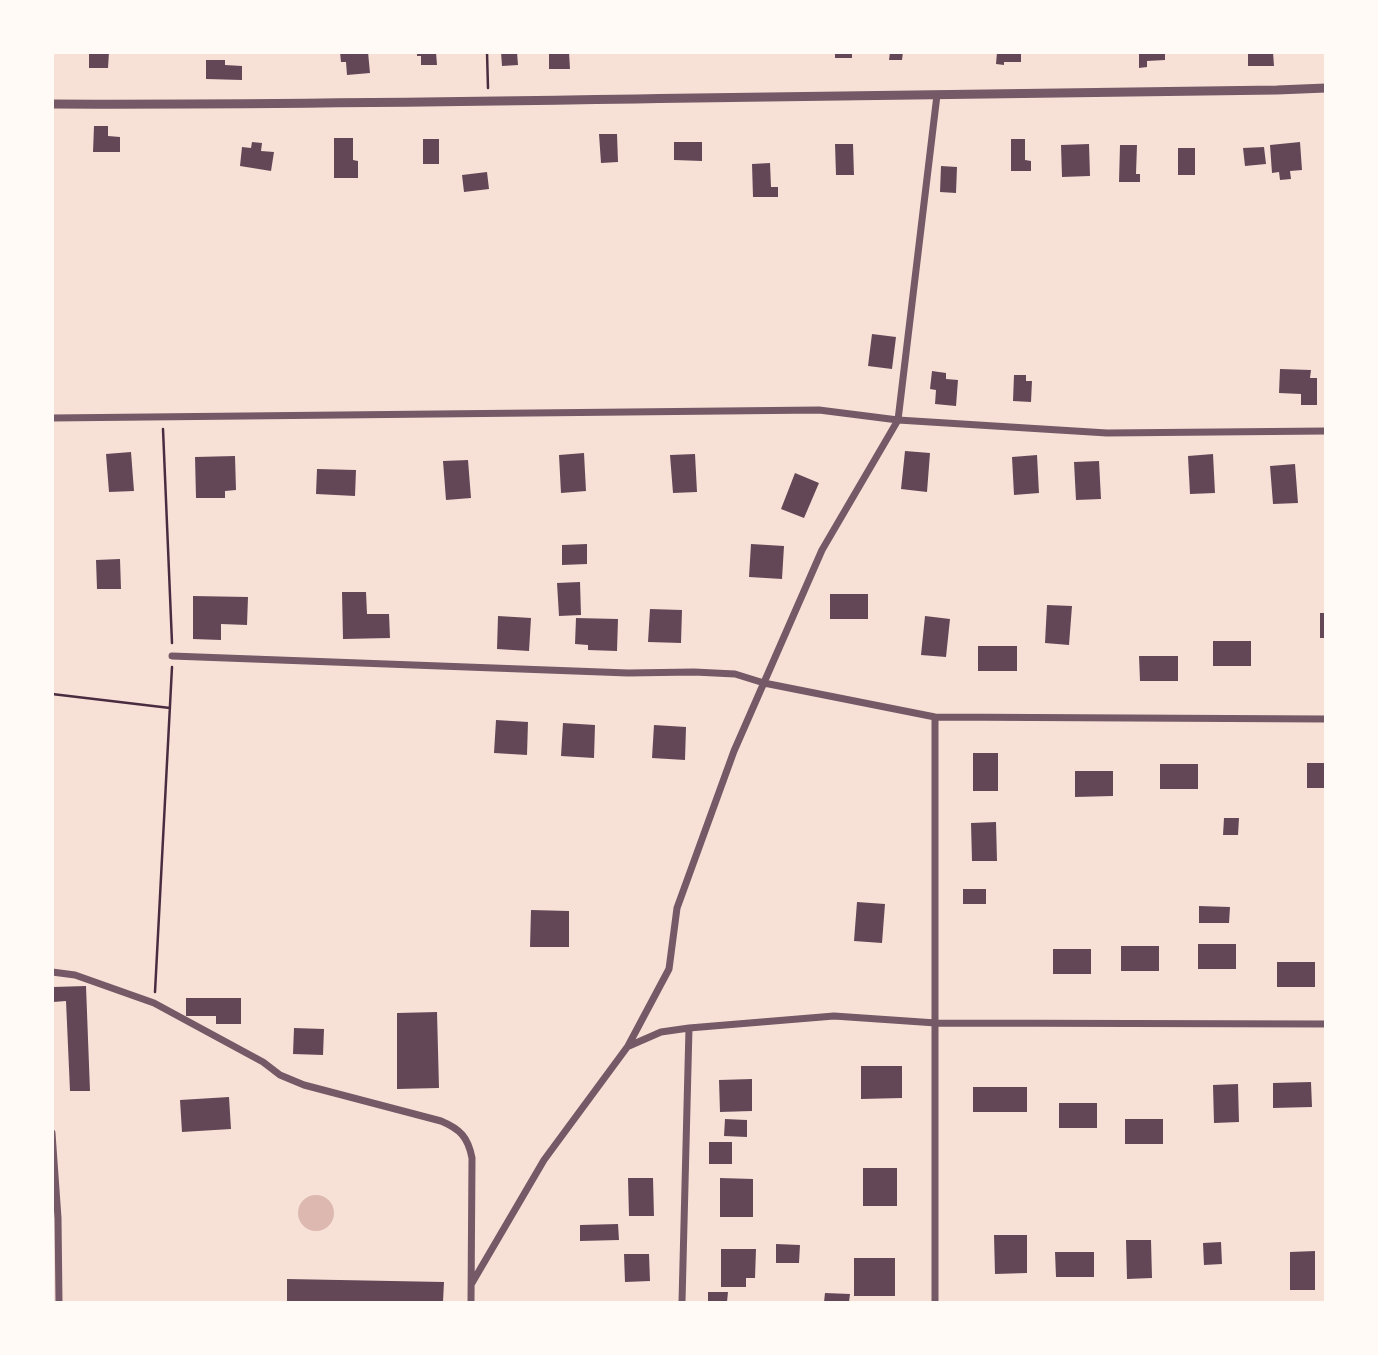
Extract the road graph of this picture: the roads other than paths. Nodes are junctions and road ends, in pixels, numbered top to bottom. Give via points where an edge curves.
1 (1325, 88) edge
2 (937, 95) junction
3 (52, 104) edge
4 (52, 418) edge
5 (898, 420) junction
6 (1325, 431) edge
7 (172, 656) road end
8 (764, 683) junction
9 (935, 717) junction
10 (1325, 719) edge
11 (52, 972) edge
12 (936, 1023) junction
13 (1325, 1024) edge
14 (689, 1028) junction
15 (628, 1046) junction
16 (52, 1133) edge
17 (472, 1283) junction
18 (59, 1303) edge
19 (471, 1303) edge
20 (682, 1303) edge
21 (935, 1303) edge

1 - 2 street
2 - 3 street
2 - 5 street
4 - 5 street via 819,410
5 - 6 street via 1107,433
5 - 8 street via 822,550
7 - 8 street via 694,672 735,674
8 - 9 street
8 - 15 street via 677,908 668,969
9 - 10 street
9 - 12 street
11 - 17 street via 75,975 154,1003 304,1085 454,1126 470,1145 472,1158
12 - 13 street
12 - 14 street via 834,1016
12 - 21 street
14 - 15 street via 661,1032
14 - 20 street
15 - 17 street via 544,1160
16 - 18 street
17 - 19 street

